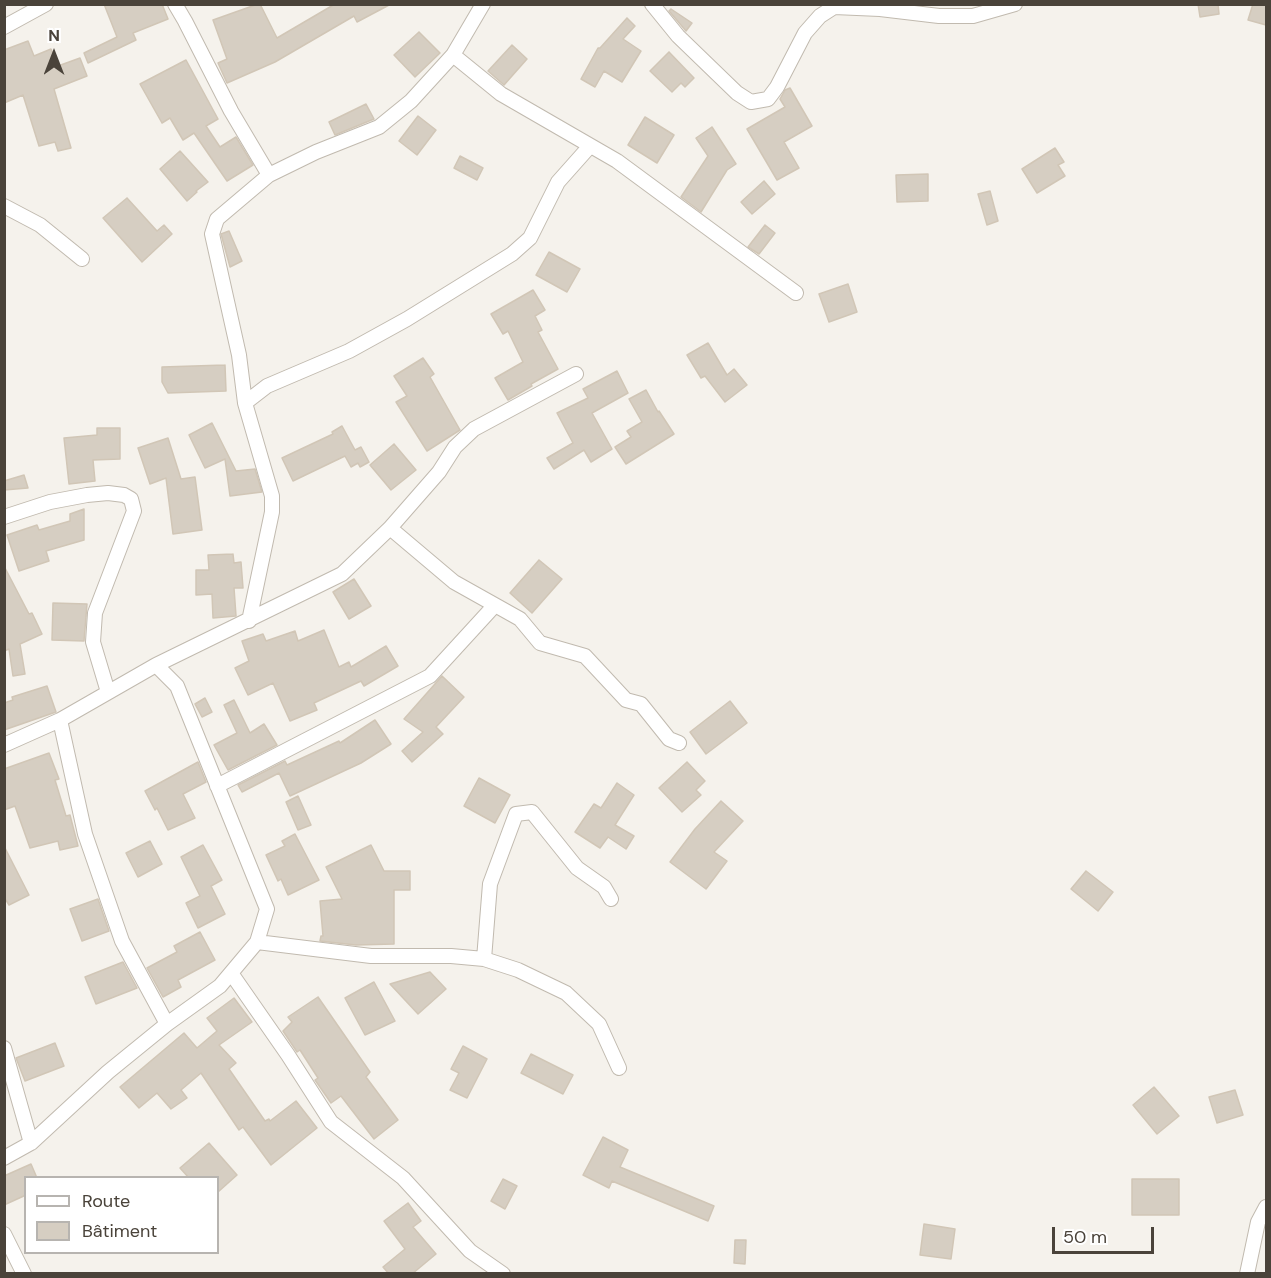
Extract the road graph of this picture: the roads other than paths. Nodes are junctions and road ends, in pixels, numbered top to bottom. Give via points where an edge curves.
1 (46, 4) edge
2 (175, 4) edge
3 (483, 4) edge
4 (652, 4) edge
5 (1015, 4) edge
6 (4, 27) edge
7 (453, 55) junction
8 (590, 146) junction
9 (269, 175) junction
10 (4, 206) edge
11 (82, 259) dead end
12 (796, 293) dead end
13 (576, 374) dead end
14 (245, 403) junction
15 (4, 517) edge
16 (390, 528) junction
17 (495, 605) junction
18 (249, 621) junction
19 (156, 665) junction
20 (108, 693) junction
21 (60, 720) junction
22 (679, 743) dead end
23 (4, 745) edge
24 (217, 786) junction
25 (611, 899) dead end
26 (257, 942) junction
27 (484, 959) junction
28 (231, 973) junction
29 (166, 1024) junction
30 (4, 1048) edge
31 (619, 1068) dead end
32 (30, 1143) junction
33 (4, 1158) edge
34 (1266, 1207) edge
35 (4, 1234) edge
36 (24, 1274) edge
37 (503, 1274) edge
38 (1247, 1274) edge

1 - 6 street
2 - 9 street
3 - 7 street
4 - 5 street via 678,36 751,102 768,99 805,33 834,7 973,16
7 - 8 street via 501,93
7 - 9 street via 411,101 379,128
8 - 12 street via 617,161
8 - 14 street via 558,182 530,238 512,254 407,319 349,351 267,386
9 - 14 street via 217,219 212,234 239,355
10 - 11 street via 40,225
13 - 16 street via 474,429
14 - 18 street via 272,496
15 - 20 street via 87,495 108,493 131,499 134,511 95,613 93,642
16 - 17 street via 454,582
16 - 18 street via 342,574
17 - 22 street via 520,619 540,643 585,656 626,700 641,705 669,739
17 - 24 street via 430,675
18 - 19 street
19 - 20 street
19 - 24 street via 177,686
20 - 21 street
21 - 23 street
21 - 29 street via 85,834 122,941
24 - 26 street via 267,909
25 - 27 street via 604,887 577,868 532,812 516,814 490,884
26 - 27 street via 371,956
26 - 28 street
27 - 31 street via 566,993 599,1024
28 - 29 street via 220,986
28 - 37 street via 331,1122 404,1178 470,1251
29 - 32 street
30 - 32 street
32 - 33 street
34 - 38 street via 1258,1221
35 - 36 street

